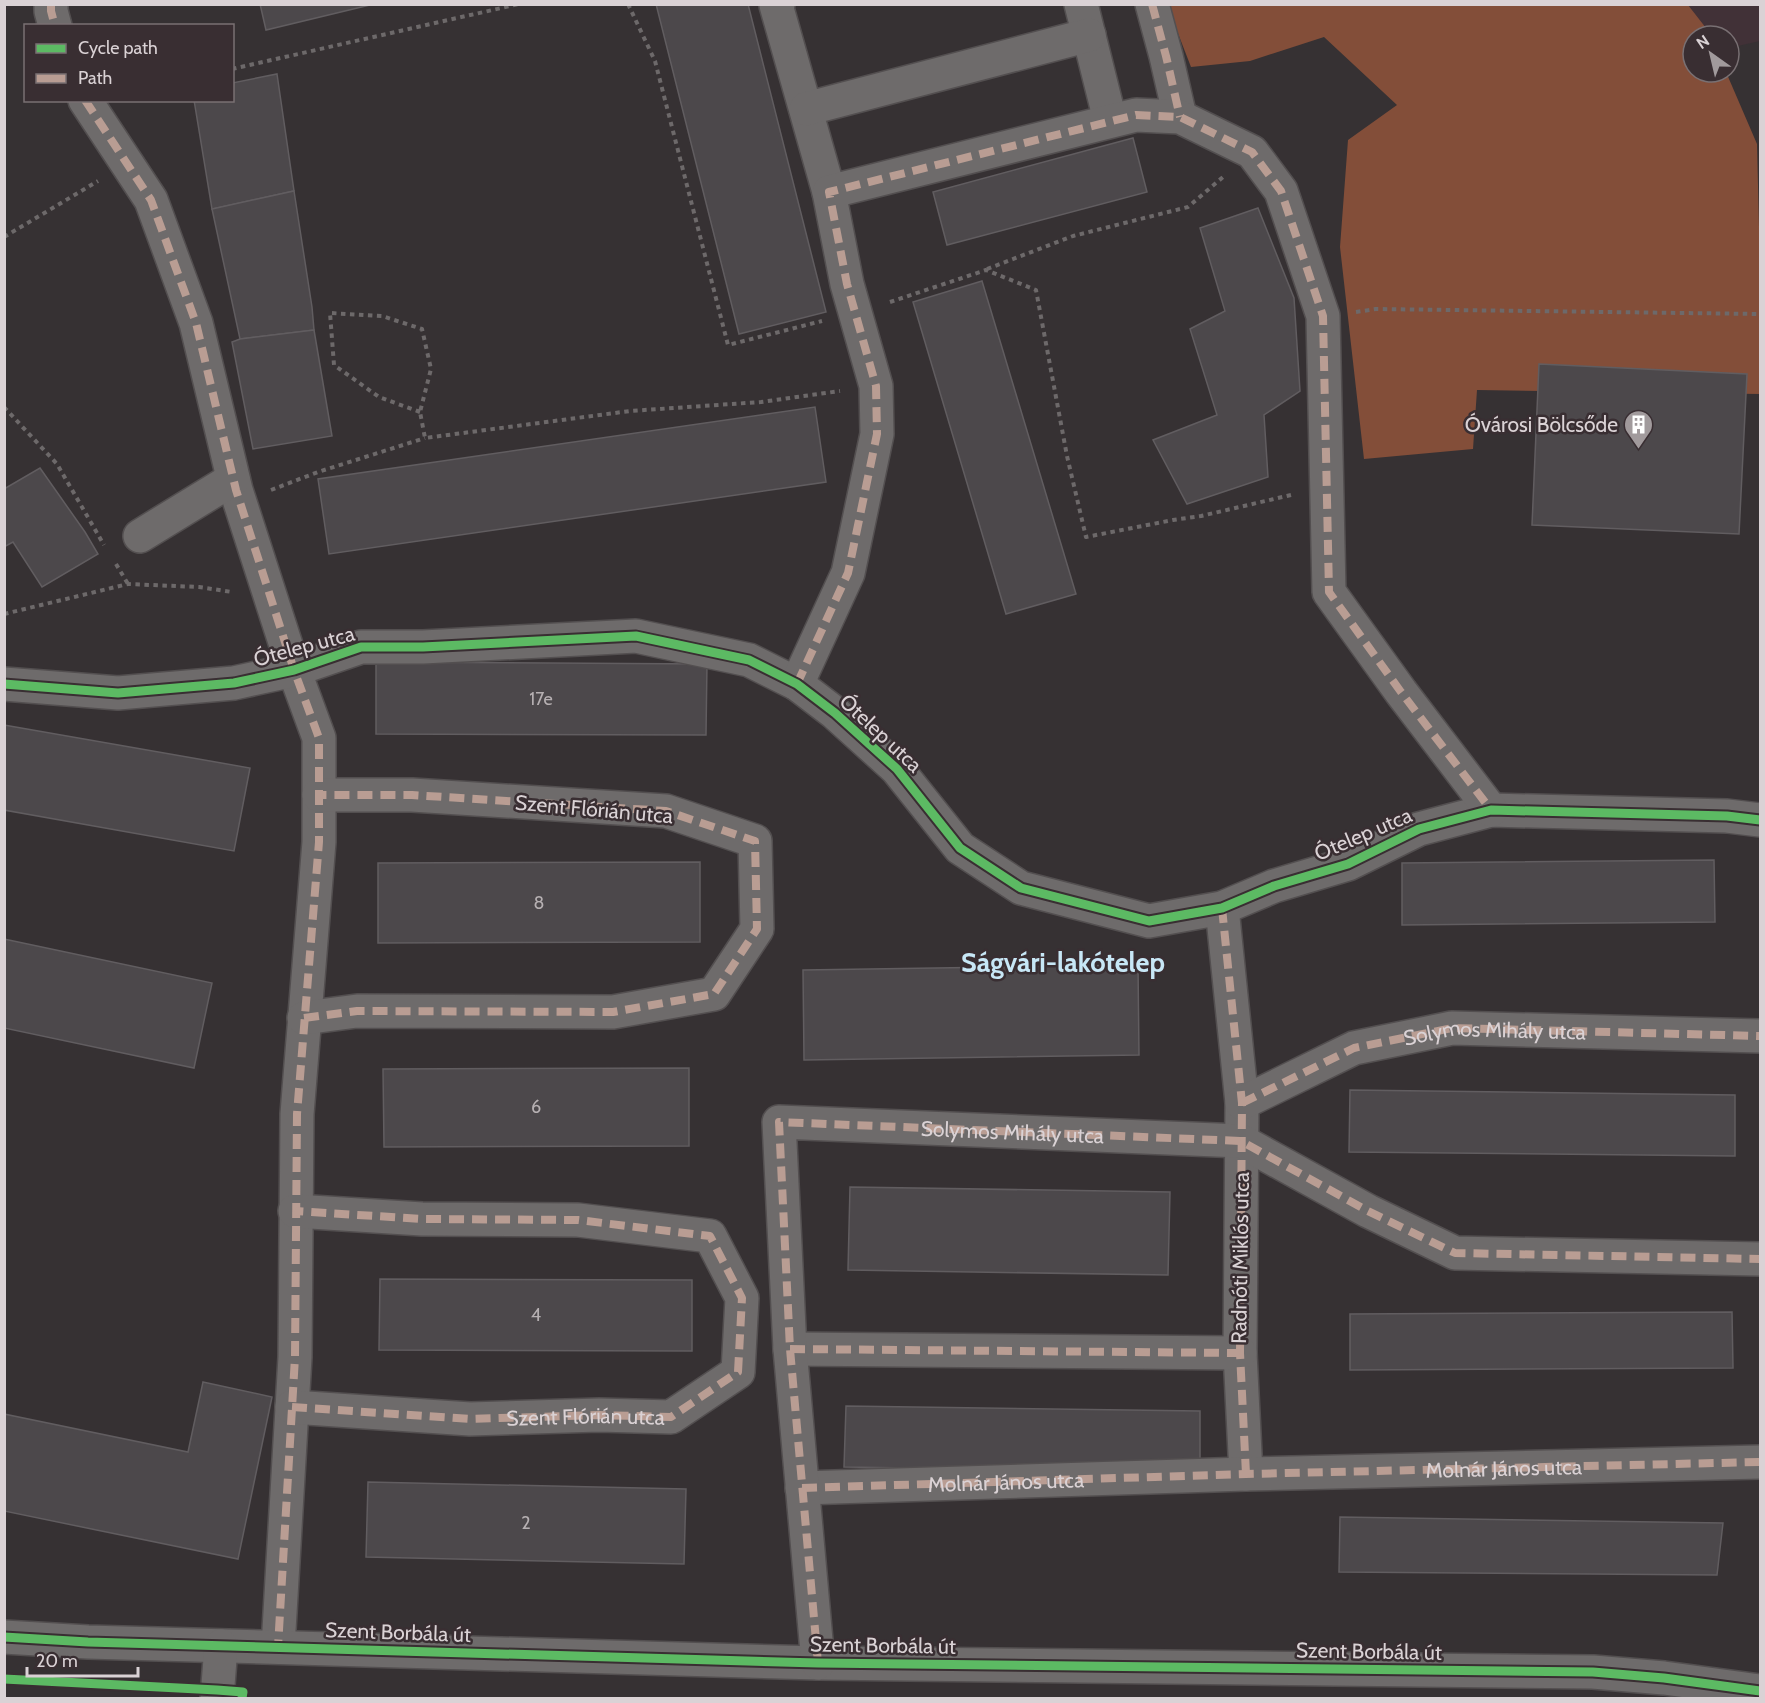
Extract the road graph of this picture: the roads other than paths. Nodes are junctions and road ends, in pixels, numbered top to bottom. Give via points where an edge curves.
1 (51, 4) edge
2 (778, 4) edge
3 (1152, 4) edge
4 (1085, 20) edge
5 (54, 24) edge
6 (86, 102) edge
7 (806, 109) junction
8 (1180, 117) junction
9 (1110, 120) junction
10 (829, 192) junction
11 (237, 490) junction
12 (140, 536) dead end
13 (294, 670) junction
14 (4, 684) edge
15 (797, 684) junction
16 (319, 795) junction
17 (1491, 810) junction
18 (1761, 820) edge
19 (1222, 908) junction
20 (304, 1018) junction
21 (1761, 1036) edge
22 (1242, 1103) junction
23 (1241, 1142) junction
24 (295, 1211) junction
25 (1761, 1259) edge
26 (790, 1349) junction
27 (1240, 1353) junction
28 (292, 1407) junction
29 (1761, 1462) edge
30 (1246, 1474) junction
31 (802, 1488) junction
32 (4, 1637) edge
33 (221, 1646) junction
34 (278, 1647) junction
35 (818, 1663) junction
36 (1761, 1690) edge
37 (217, 1698) edge

1 - 5 street
2 - 7 street
3 - 8 street
4 - 7 street
4 - 9 street
6 - 11 street via 151,200 196,323
7 - 10 street
8 - 9 street via 1136,114
8 - 17 street via 1252,152 1281,191 1323,316 1329,592
9 - 10 street
10 - 15 street via 847,284 876,386 877,434 848,573
11 - 12 street
11 - 13 street
13 - 14 street, Ótelep utca via 234,682 118,693
13 - 15 street, Ótelep utca via 361,647 636,636 749,660
13 - 16 street via 319,738
15 - 19 street, Ótelep utca via 897,768 960,848 1021,888 1149,921
16 - 20 street via 320,842
16 - 20 street, Szent Flórián utca via 412,795 666,812 755,841 758,929 714,994 613,1012 357,1011
17 - 18 street, Ótelep utca
17 - 19 street, Ótelep utca via 1419,829 1348,864 1274,886
19 - 22 street
20 - 24 street
21 - 22 street, Solymos Mihály utca via 1452,1028 1354,1048
22 - 23 street
23 - 25 street, Radnóti Miklós utca via 1368,1211 1455,1252
23 - 26 street, Solymos Mihály utca via 779,1122
23 - 27 street, Radnóti Miklós utca
24 - 28 street
24 - 28 street, Szent Flórián utca via 422,1219 578,1220 710,1236 742,1298 738,1372 671,1417 470,1419
26 - 27 street, Radnóti Miklós utca
26 - 31 street
27 - 30 street
28 - 34 street
29 - 30 street, Molnár János utca
30 - 31 street, Molnár János utca
31 - 35 street
32 - 33 street, Szent Borbála út
33 - 34 street, Szent Borbála út
33 - 37 street
34 - 35 street, Szent Borbála út
35 - 36 street, Szent Borbála út via 1593,1672

